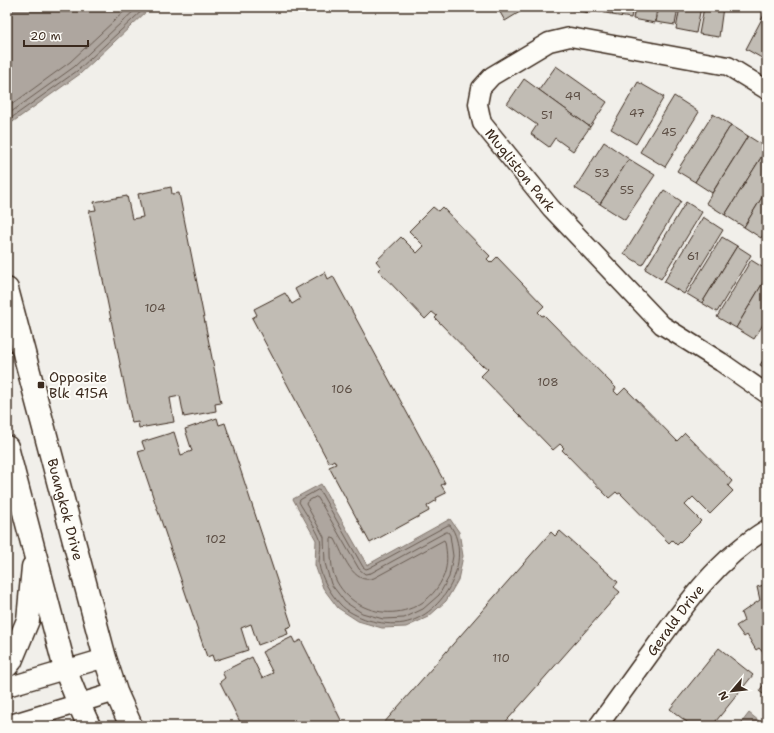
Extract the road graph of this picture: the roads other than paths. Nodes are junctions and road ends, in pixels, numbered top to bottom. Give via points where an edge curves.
1 (767, 90) edge
2 (7, 290) edge
3 (767, 394) edge
4 (7, 447) edge
5 (767, 529) edge
6 (35, 554) junction
7 (105, 658) junction
8 (7, 666) edge
9 (65, 669) junction
10 (7, 687) edge
11 (116, 692) junction
12 (79, 704) junction
13 (7, 725) edge
14 (89, 726) edge
15 (131, 726) edge
16 (598, 726) edge

1 - 3 street, Mugliston Park via 728,66 570,37 549,42 492,76 481,88 478,104 482,123 551,208 662,325
2 - 7 main road, Buangkok Drive
4 - 6 main road
5 - 16 street, Gerald Drive via 727,559 703,582
6 - 8 main road via 28,620
6 - 9 main road
7 - 9 street
7 - 11 main road, Buangkok Drive
9 - 10 street
9 - 12 main road
11 - 12 street
11 - 15 main road, Buangkok Drive
12 - 13 street
12 - 14 main road

